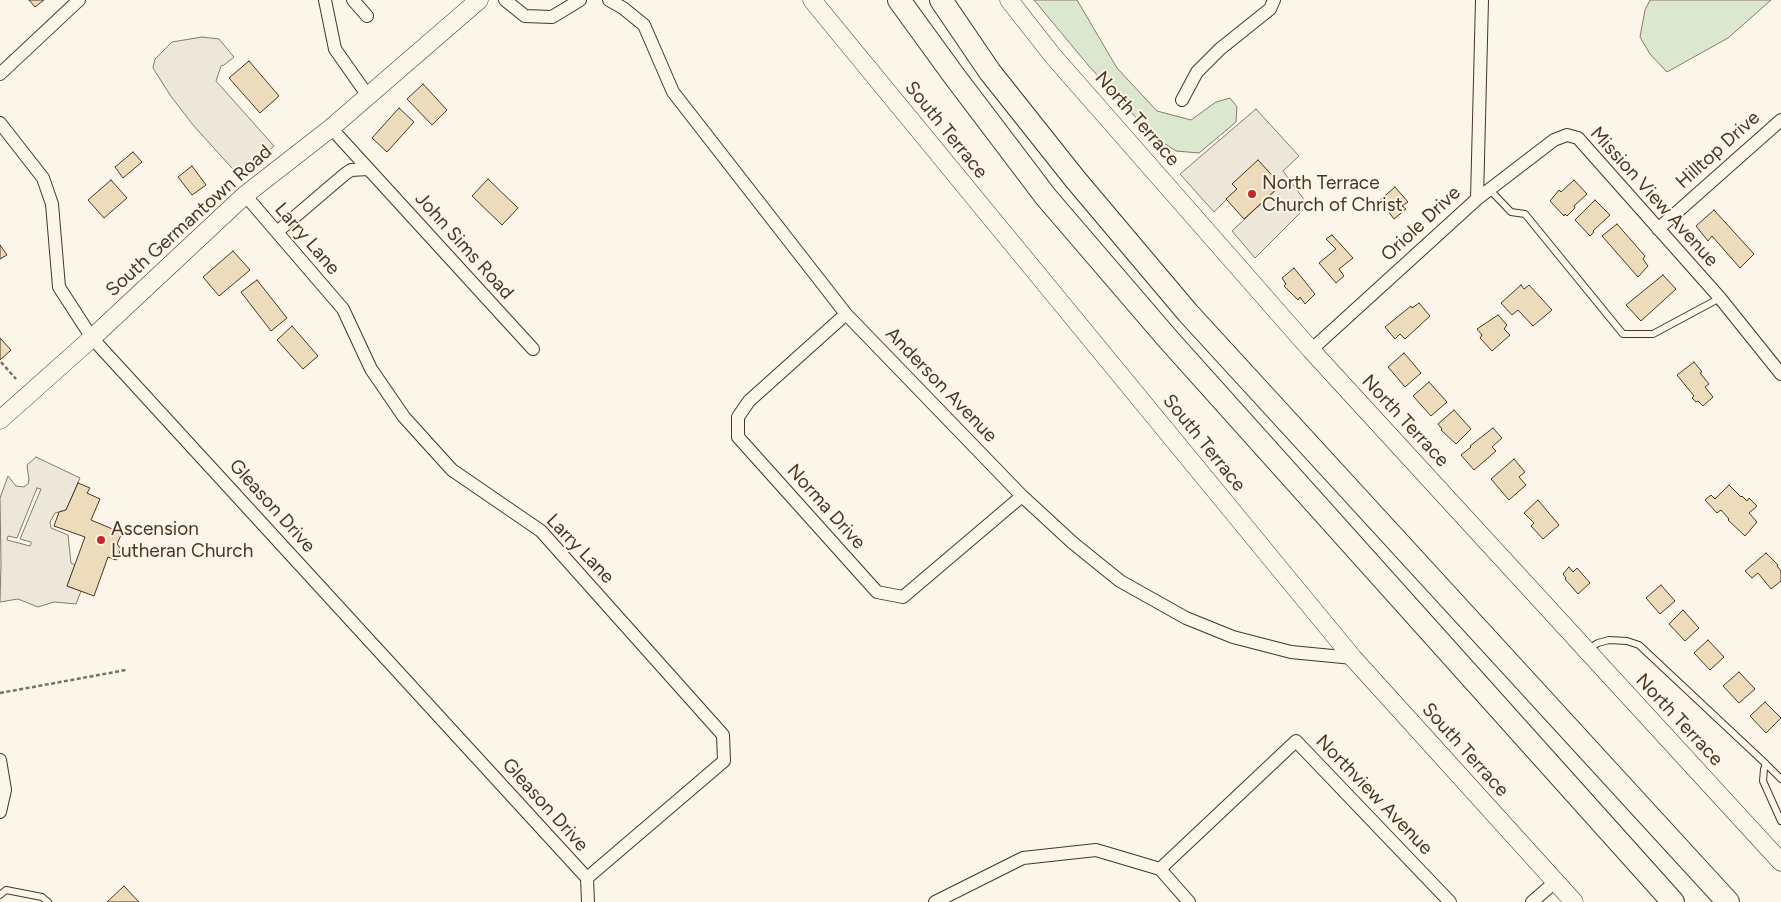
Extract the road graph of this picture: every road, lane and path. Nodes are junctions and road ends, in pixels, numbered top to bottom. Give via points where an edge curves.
1 (79, 0) edge
2 (325, 0) edge
3 (353, 0) edge
4 (479, 0) edge
5 (506, 0) edge
6 (580, 0) edge
7 (609, 0) edge
8 (812, 0) edge
9 (899, 0) edge
10 (941, 0) edge
11 (1009, 0) edge
12 (1274, 0) edge
13 (1482, 0) edge
14 (367, 16) dead end
15 (0, 74) edge
16 (368, 96) junction
17 (1182, 100) dead end
18 (1781, 120) edge
19 (0, 123) edge
20 (331, 128) junction
21 (368, 169) junction
22 (1490, 190) junction
23 (245, 195) junction
24 (1477, 199) junction
25 (1658, 229) junction
26 (277, 232) junction
27 (1720, 298) junction
28 (846, 314) junction
29 (92, 338) junction
30 (533, 349) dead end
31 (1311, 350) junction
32 (1, 362) edge
33 (1781, 374) edge
34 (16, 379) dead end
35 (0, 420) edge
36 (1022, 496) junction
37 (1587, 650) junction
38 (1353, 658) junction
39 (126, 670) dead end
40 (0, 692) edge
41 (0, 760) edge
42 (1766, 764) junction
43 (1781, 779) edge
44 (0, 812) edge
45 (1781, 821) edge
46 (1778, 856) edge
47 (1160, 869) junction
48 (587, 878) junction
49 (1555, 882) junction
50 (0, 895) edge
51 (48, 902) edge
52 (588, 902) edge
53 (934, 902) edge
54 (1189, 902) edge
55 (1450, 902) edge
56 (1532, 902) edge
57 (1574, 902) edge
58 (1674, 902) edge
59 (1728, 902) edge

1 - 15 street
2 - 16 street via 335,49
3 - 14 street
4 - 16 street, South Germantown Road
5 - 6 street via 525,16 552,17
7 - 28 street, Anderson Avenue via 644,25 673,92
8 - 38 street, South Terrace
9 - 58 highway via 1046,197 1168,339
10 - 59 highway via 990,72 1075,179 1188,312
11 - 31 street, North Terrace via 1053,56
12 - 17 street via 1270,9 1197,72
13 - 24 street, Oriole Drive
16 - 20 street, South Germantown Road
18 - 25 street, Hilltop Drive
19 - 29 street, Gleason Drive via 44,178 52,204 60,287
20 - 21 street, John Sims Road
20 - 23 street, South Germantown Road
21 - 26 street via 351,170 345,174
21 - 30 street, John Sims Road
22 - 24 street, Mission View Avenue
22 - 25 street, Mission View Avenue via 1554,140 1567,135 1578,138
22 - 27 lane via 1511,212 1525,214 1624,334 1654,334
23 - 26 street, Larry Lane
23 - 29 street, South Germantown Road
24 - 31 street, Oriole Drive
25 - 27 street, Mission View Avenue
26 - 48 street, Larry Lane via 344,309 371,369 404,417 452,470 541,532 723,735 724,761
27 - 33 street, Mission View Avenue
28 - 36 street, Anderson Avenue
28 - 36 street, Norma Drive via 749,402 738,417 738,437 877,592 903,597
29 - 35 street, South Germantown Road
29 - 48 street, Gleason Drive
31 - 37 street, North Terrace
32 - 34 path
36 - 38 street, Anderson Avenue via 1120,581 1186,618 1233,637 1291,652
37 - 42 lane via 1609,640 1639,645
37 - 46 street, North Terrace
38 - 49 street, South Terrace
39 - 40 path
41 - 44 street via 5,790
42 - 43 lane
42 - 45 lane via 1763,781
47 - 53 street via 1096,850 1023,858
47 - 54 street
47 - 55 street, Northview Avenue via 1296,741
48 - 52 street
49 - 56 street
49 - 57 street, South Terrace
50 - 51 lane via 6,890 42,897

